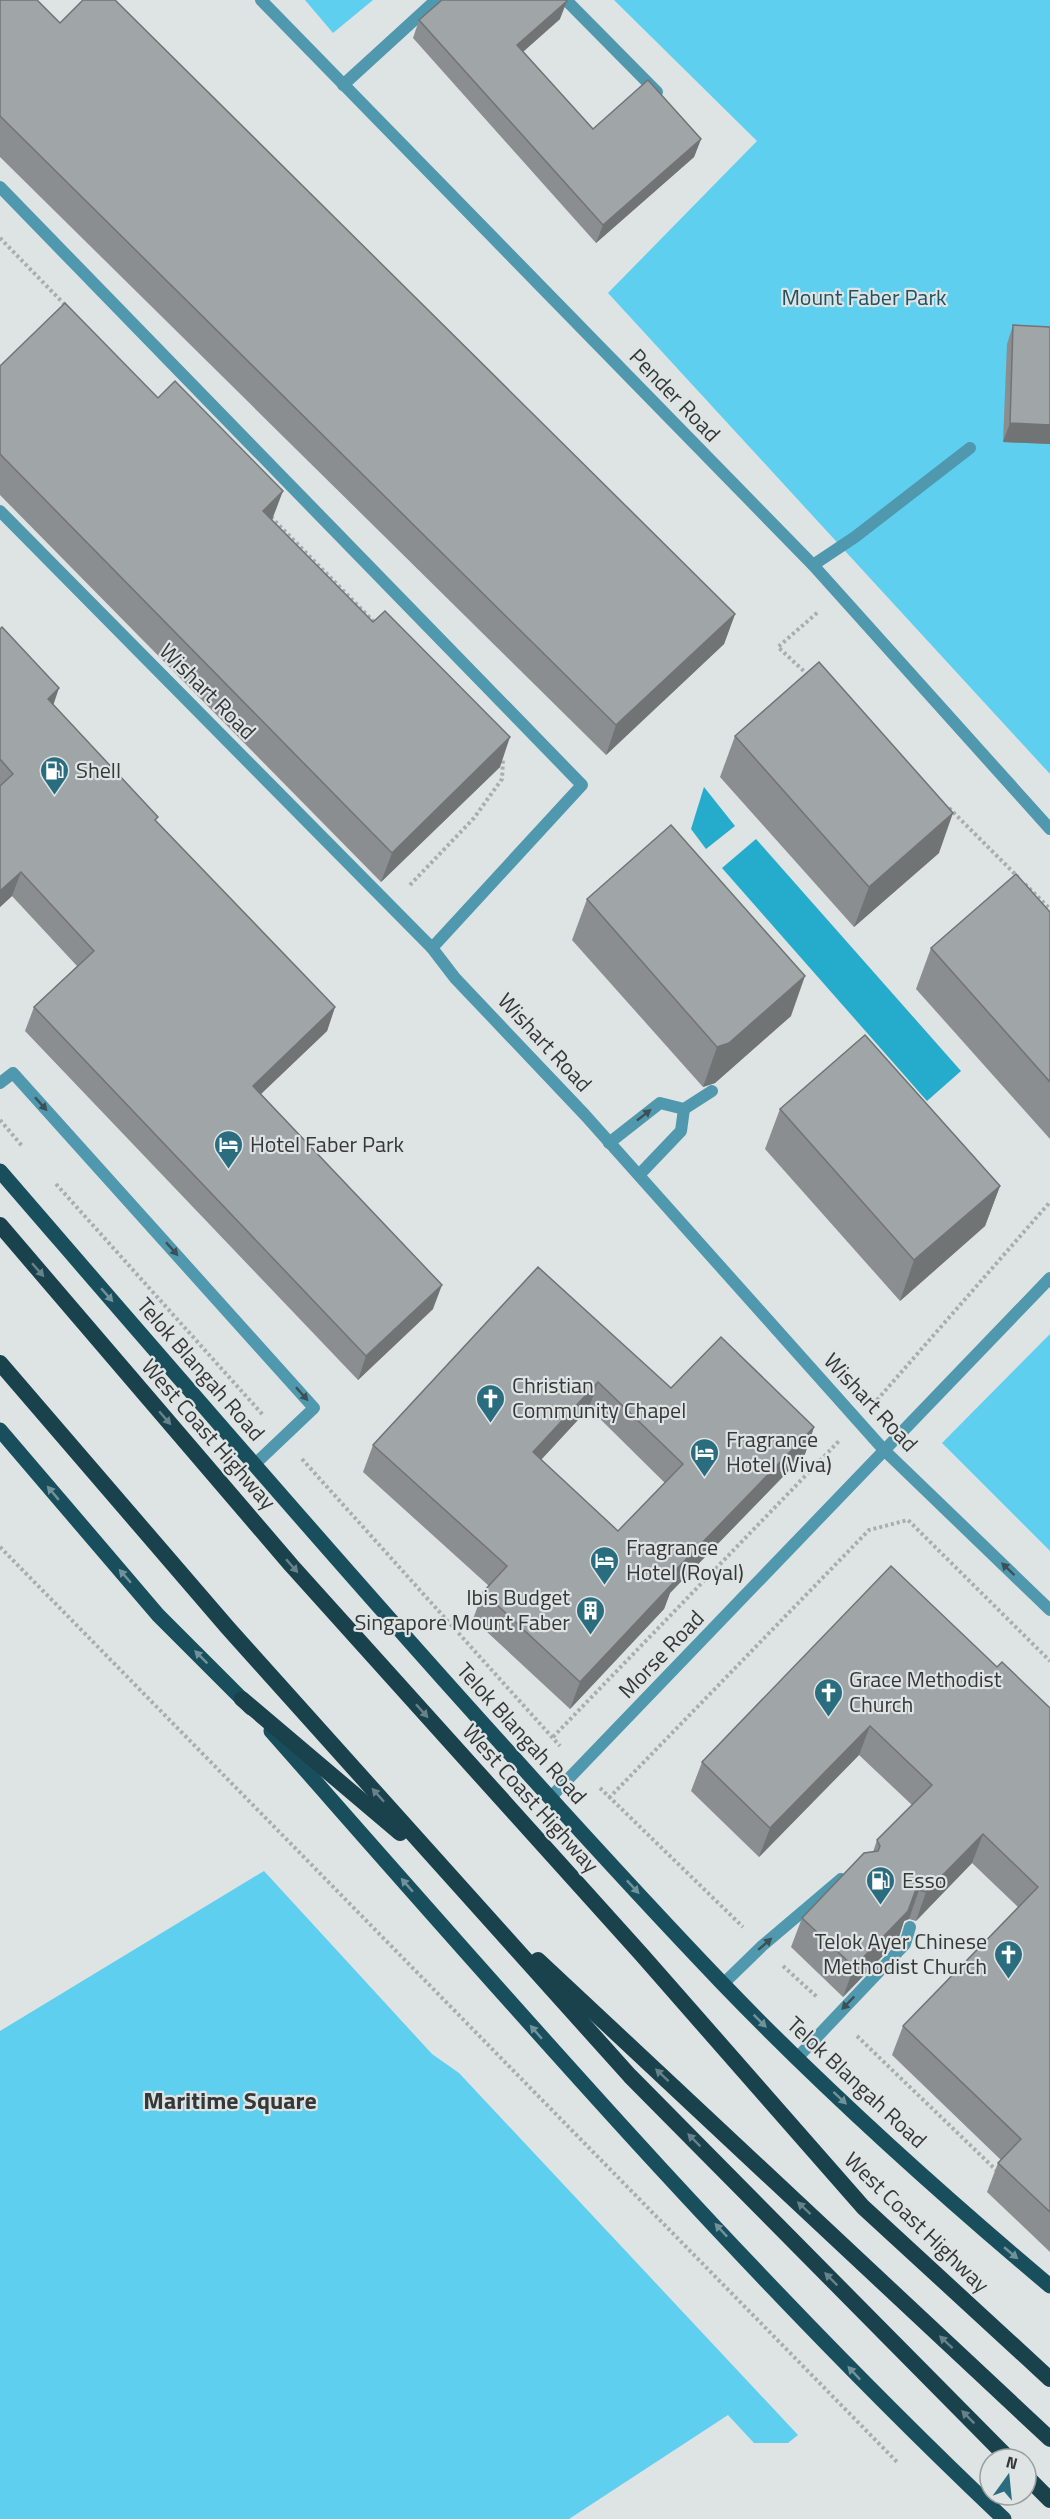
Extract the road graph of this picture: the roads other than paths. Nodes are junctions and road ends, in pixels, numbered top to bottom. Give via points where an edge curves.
1 (261, 0) edge
2 (436, 0) edge
3 (566, 0) edge
4 (343, 85) junction
5 (657, 92) edge
6 (0, 187) edge
7 (970, 448) dead end
8 (0, 511) edge
9 (813, 565) junction
10 (1050, 829) edge
11 (432, 948) junction
12 (0, 1083) edge
13 (712, 1091) dead end
14 (684, 1109) junction
15 (609, 1143) junction
16 (0, 1171) edge
17 (639, 1175) junction
18 (0, 1225) edge
19 (1050, 1278) edge
20 (0, 1363) edge
21 (0, 1430) edge
22 (884, 1450) junction
23 (254, 1465) junction
24 (1050, 1610) edge
25 (242, 1699) junction
26 (550, 1798) junction
27 (850, 1874) edge
28 (910, 1927) edge
29 (723, 1984) junction
30 (797, 2058) junction
31 (1050, 2286) edge
32 (1050, 2379) edge
33 (1050, 2439) edge
34 (997, 2447) edge
35 (1038, 2488) edge
36 (1050, 2500) edge
37 (1004, 2519) edge

1 - 4 street, Pender Road
2 - 4 street
3 - 5 street
4 - 9 street, Pender Road
6 - 11 street via 582,785
7 - 9 street
8 - 11 street, Wishart Road
9 - 10 street, Pender Road
11 - 15 street, Wishart Road via 455,978
12 -> 23 street via 13,1073 314,1408
13 - 14 street
15 -> 14 street via 660,1103
14 - 17 street via 681,1131
15 - 17 street, Wishart Road
16 -> 23 main road, Telok Blangah Road
17 - 22 street, Wishart Road
18 -> 32 highway, West Coast Highway via 291,1565 863,2207
19 - 22 street, Morse Road
34 -> 20 highway via 630,2076 236,1637
25 -> 21 main road via 158,1615
24 -> 22 street, Wishart Road
22 - 26 street, Morse Road
23 - 26 main road, Telok Blangah Road
33 -> 25 highway via 418,1848
37 -> 25 main road via 894,2415 583,2084
26 -> 29 main road, Telok Blangah Road
29 -> 27 street via 762,1946
28 -> 30 street via 905,1944
29 -> 30 main road, Telok Blangah Road
30 -> 31 main road, Telok Blangah Road via 973,2221
35 - 36 highway

